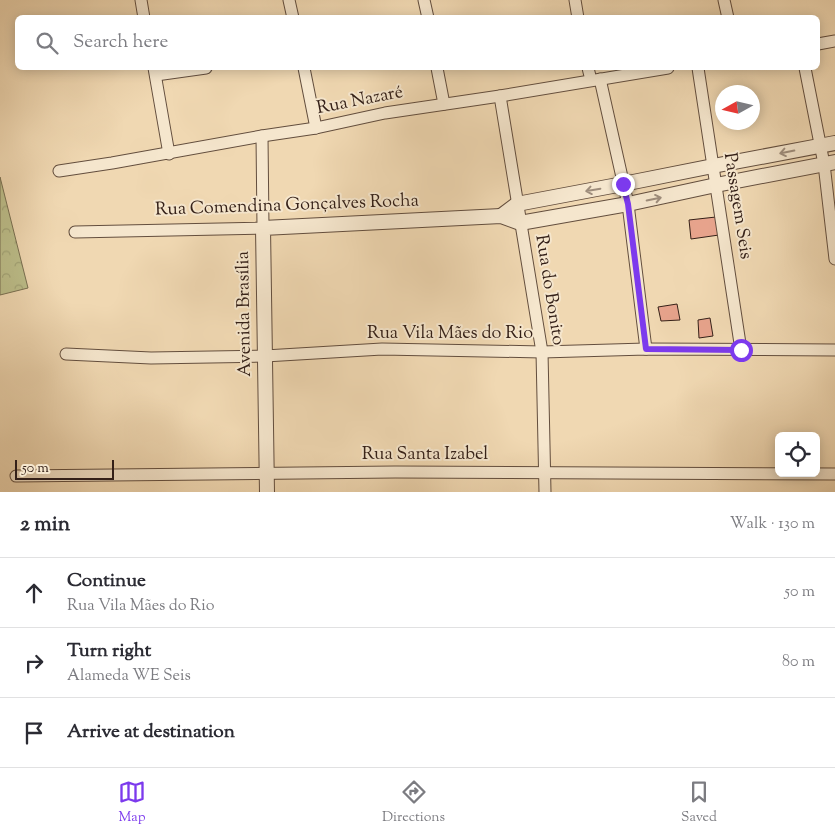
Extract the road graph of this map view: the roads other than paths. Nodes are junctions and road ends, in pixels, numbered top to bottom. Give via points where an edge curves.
1 (154, 0) edge
2 (289, 0) edge
3 (424, 0) edge
4 (575, 0) edge
5 (724, 0) edge
6 (141, 1) edge
7 (143, 15) edge
8 (292, 15) edge
9 (427, 15) edge
10 (578, 15) edge
11 (727, 15) edge
12 (835, 41) edge
13 (820, 44) edge
14 (172, 70) edge
15 (304, 70) edge
16 (437, 70) edge
17 (589, 70) edge
18 (656, 70) edge
19 (698, 70) edge
20 (805, 70) edge
21 (155, 71) edge
22 (595, 80) junction
23 (500, 96) junction
24 (444, 104) junction
25 (316, 128) junction
26 (262, 136) junction
27 (835, 143) edge
28 (820, 145) junction
29 (169, 154) junction
30 (829, 163) edge
31 (713, 166) junction
32 (59, 171) dead end
33 (623, 184) junction
34 (716, 185) junction
35 (517, 204) junction
36 (628, 204) junction
37 (502, 216) junction
38 (520, 223) junction
39 (263, 228) junction
40 (75, 232) dead end
41 (835, 259) edge
42 (646, 349) junction
43 (741, 350) junction
44 (835, 350) edge
45 (542, 352) junction
46 (66, 354) dead end
47 (265, 356) junction
48 (267, 473) junction
49 (544, 473) junction
50 (835, 474) edge
51 (16, 476) dead end
52 (267, 492) edge
53 (544, 492) edge

1 - 6 street
2 - 8 street
3 - 9 street
4 - 10 street
5 - 11 street
6 - 7 street
12 - 13 street
14 - 21 street
15 - 25 street
16 - 24 street
17 - 22 street
18 - 22 street, Rua Nazaré
19 - 31 street, Passagem Seis
20 - 28 street
21 - 29 street
22 - 23 street, Rua Nazaré
22 - 33 street
23 - 24 street, Rua Nazaré
23 - 35 street, Rua do Bonito
24 - 25 street, Rua Nazaré
25 - 26 street, Rua Nazaré
26 - 29 street, Rua Nazaré
26 - 39 street, Avenida Brasília
27 - 28 street
28 - 30 street
28 -> 31 street
29 - 32 street, Rua Nazaré
30 - 34 street
30 - 41 street
31 - 33 street
31 - 34 street, Passagem Seis
33 -> 35 street
33 - 36 street
36 -> 34 street
34 - 43 street, Passagem Seis
35 - 37 street
35 - 38 street, Rua do Bonito
36 - 38 street
36 - 42 street
37 - 38 street, Rua Comendina Gonçalves Rocha
37 - 39 street, Rua Comendina Gonçalves Rocha
38 - 45 street, Rua do Bonito
39 - 40 street, Rua Comendina Gonçalves Rocha
39 - 47 street, Avenida Brasília
42 - 43 street, Rua Vila Mães do Rio
42 - 45 street, Rua Vila Mães do Rio
43 - 44 street, Rua Vila Mães do Rio
45 - 47 street, Rua Vila Mães do Rio via 382,349
45 - 49 street, Rua do Bonito
46 - 47 street, Rua Vila Mães do Rio via 151,358
47 - 48 street, Avenida Brasília
48 - 49 street, Rua Santa Izabel
48 - 51 street, Rua Santa Izabel
48 - 52 street, Avenida Brasília
49 - 50 street, Rua Santa Izabel
49 - 53 street, Rua do Bonito

